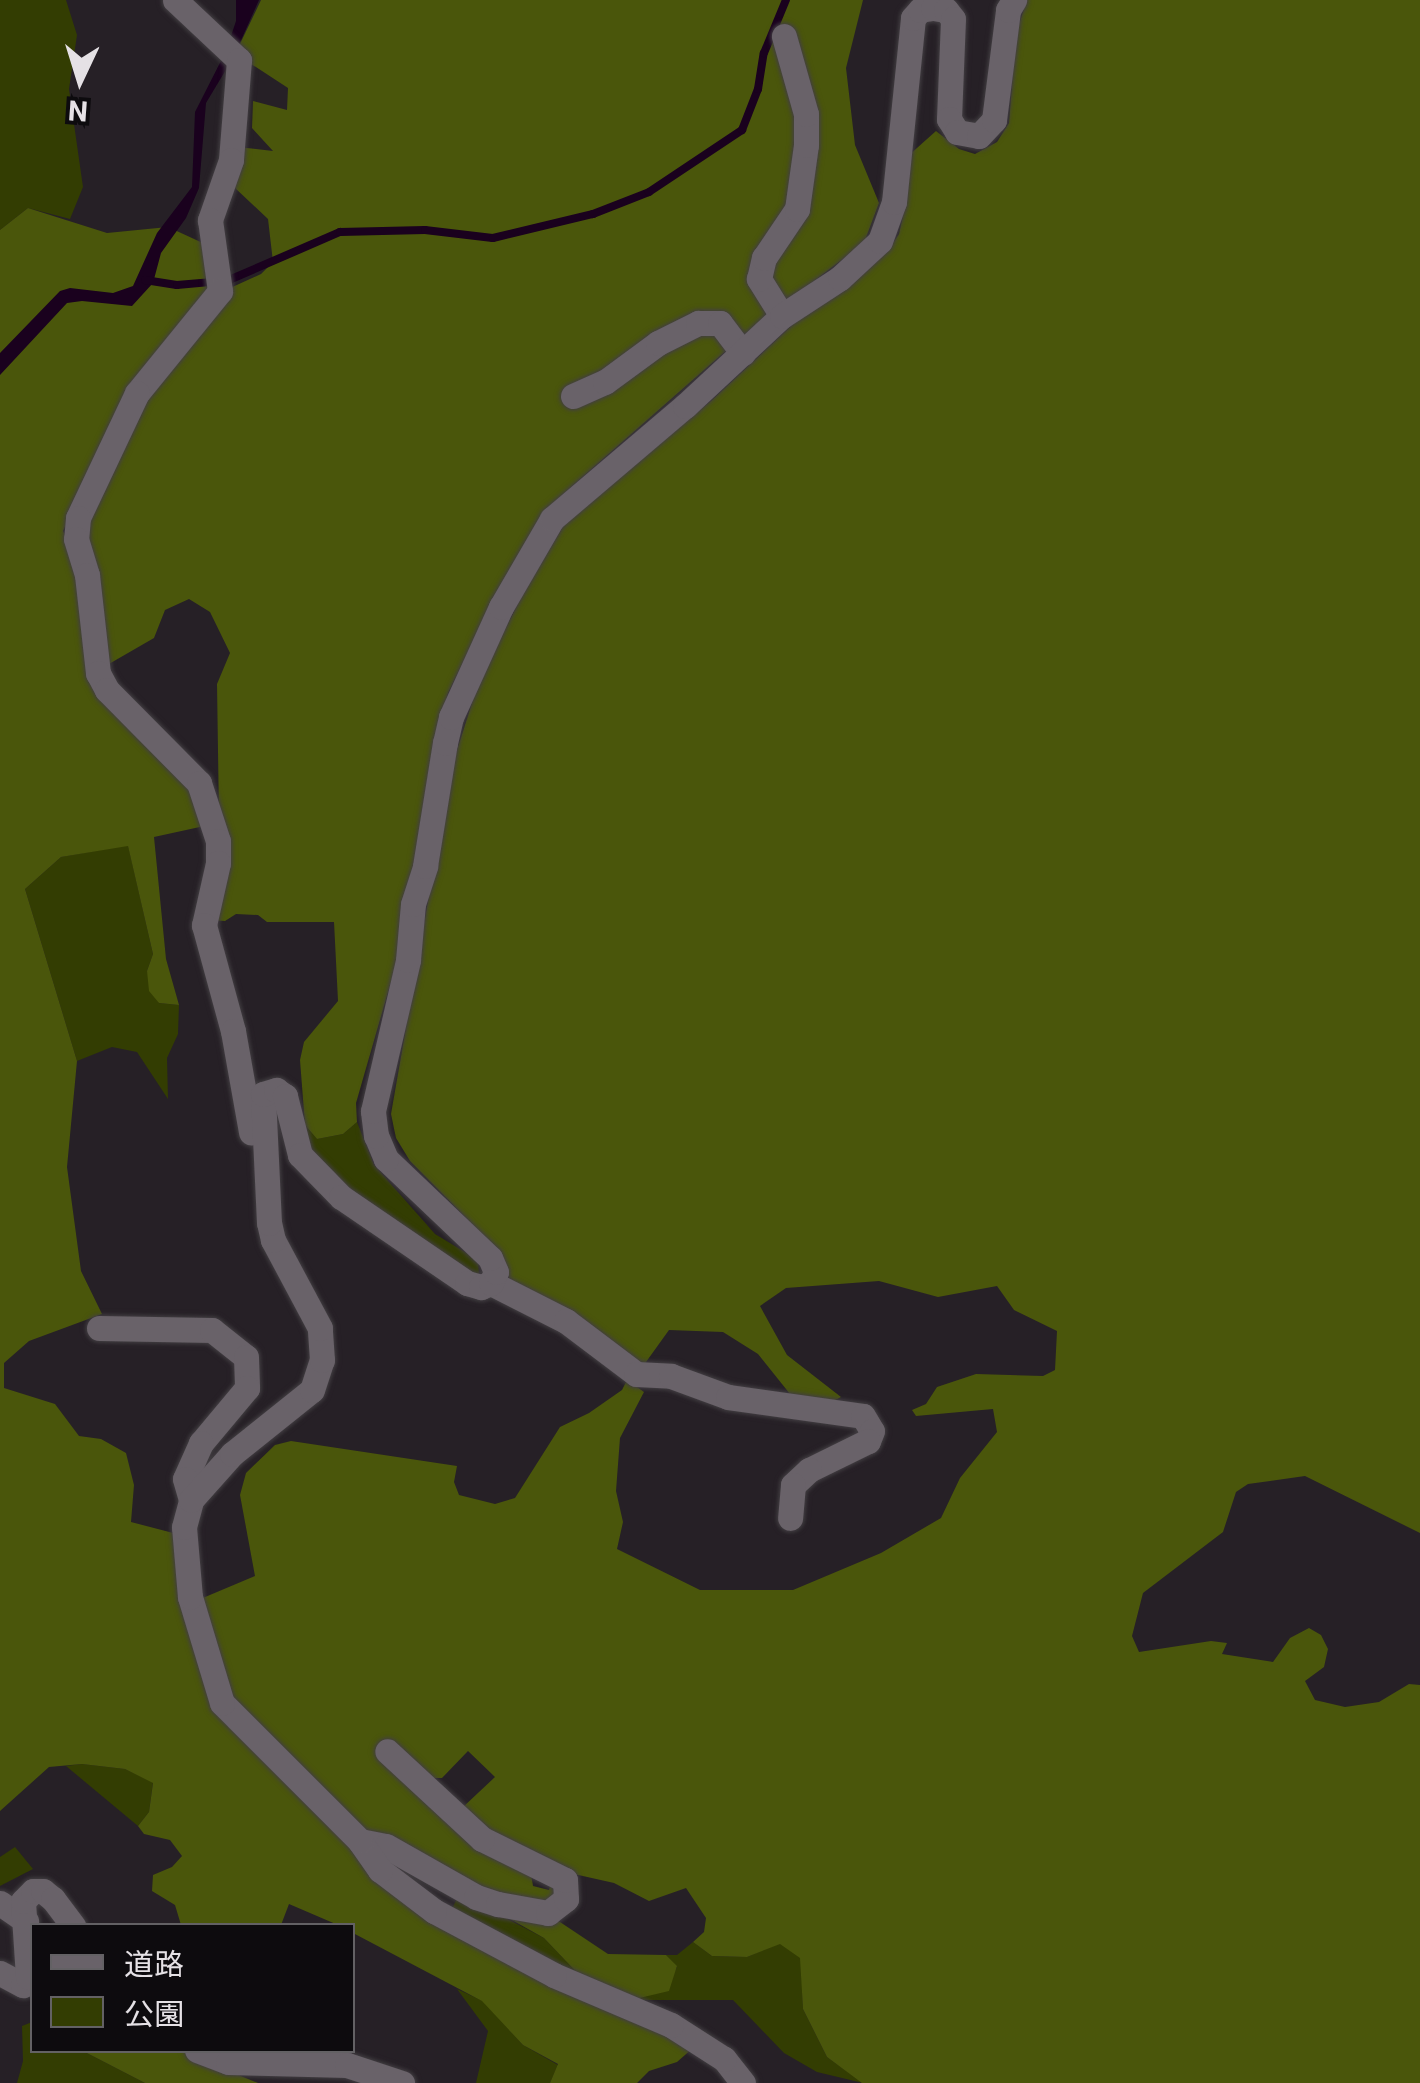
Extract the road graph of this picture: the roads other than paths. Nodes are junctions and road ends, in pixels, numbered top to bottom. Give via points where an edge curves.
1 (175, 0) edge
2 (1014, 0) edge
3 (784, 36) dead end
4 (782, 316) junction
5 (743, 353) junction
6 (573, 396) dead end
7 (264, 1159) junction
8 (491, 1283) junction
9 (98, 1328) dead end
10 (191, 1500) junction
11 (790, 1518) dead end
12 (387, 1752) dead end
13 (360, 1840) junction
14 (0, 1903) edge
15 (26, 1921) junction
16 (70, 1923) edge
17 (0, 1973) edge
18 (205, 2053) edge
19 (228, 2062) junction
20 (273, 2083) edge
21 (402, 2083) edge
22 (743, 2083) edge

1 - 7 street via 232,49 239,67 231,160 210,220 220,292 137,392 78,518 76,539 98,673 199,783 218,841 204,925 233,1032 246,1122
2 - 4 street via 994,120 980,136 957,132 949,119 953,19 933,8 912,18 890,224 865,257
3 - 4 street via 806,114 806,145 797,209 764,258 759,279
4 - 5 street
5 - 6 street via 720,323 698,322
5 - 8 street via 552,518 500,607 452,717 374,1125 386,1158 490,1258 496,1272
7 - 8 street via 262,1094 276,1090 285,1096 309,1168 428,1260 467,1284
7 - 10 street via 273,1240 320,1328 322,1360 312,1390 232,1454
8 - 11 street via 566,1321 636,1374 671,1376 728,1397 863,1416 872,1432 868,1441 809,1470 793,1486
9 - 10 street via 212,1330 246,1357 246,1388 201,1443 185,1480
10 - 13 street via 184,1568 222,1704
12 - 13 street via 482,1839 565,1880 566,1900 548,1913 498,1904 386,1846
13 - 22 street via 380,1870 434,1910 554,1976 671,2025 724,2059
14 - 15 street
15 - 16 street via 24,1901 43,1891
15 - 17 street via 28,1977 23,1985
18 - 19 street
19 - 20 street
19 - 21 street via 346,2065

